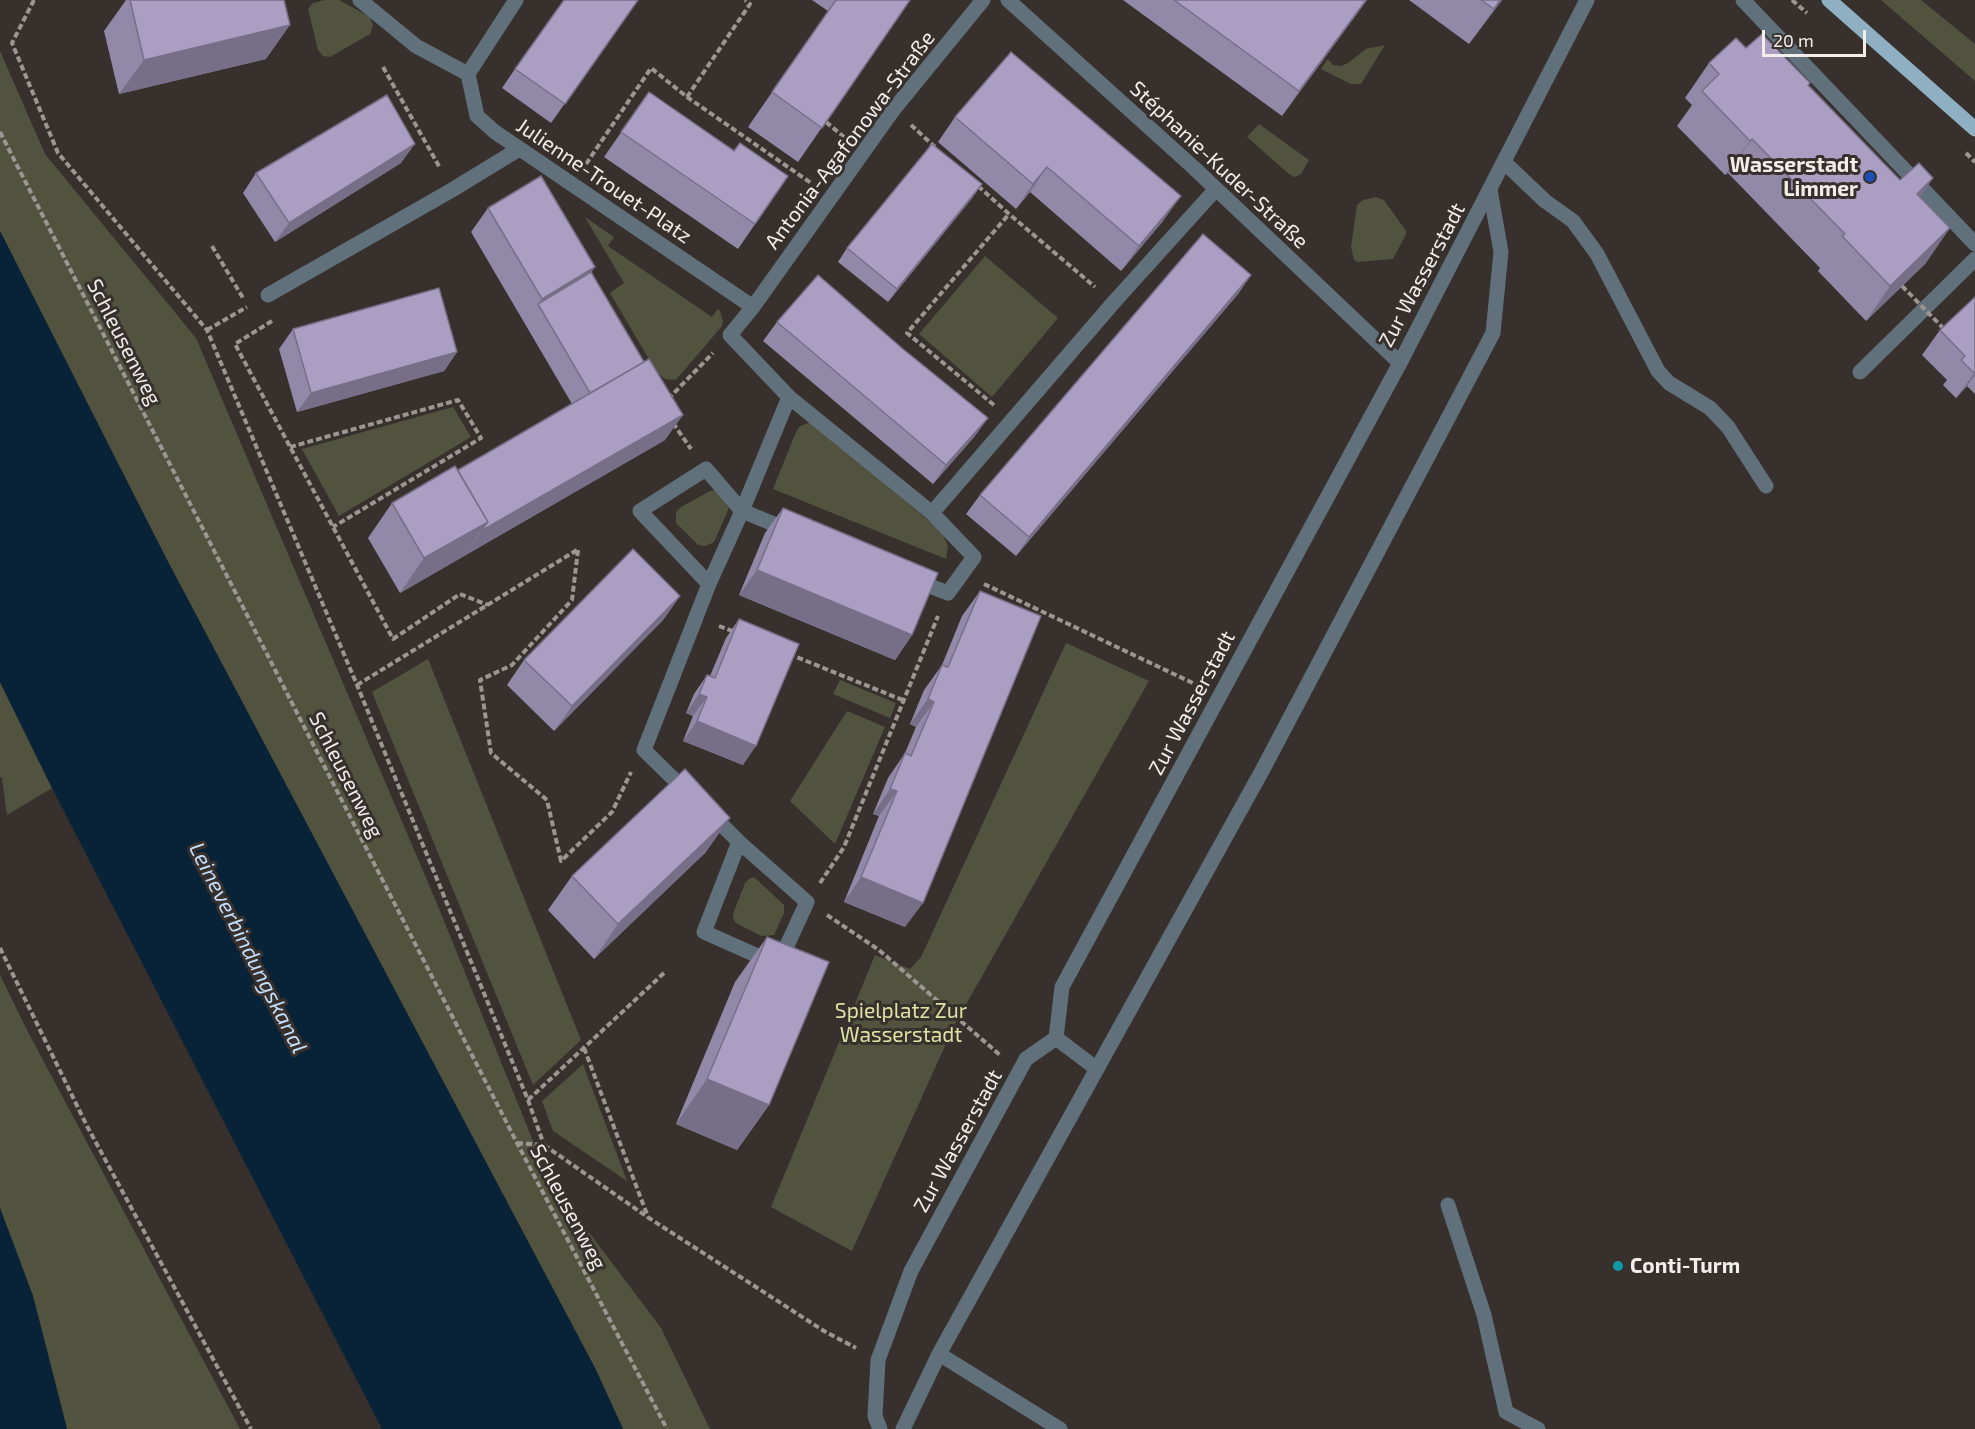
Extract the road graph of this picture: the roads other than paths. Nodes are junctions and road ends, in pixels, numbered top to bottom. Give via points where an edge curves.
1 (360, 0) edge
2 (516, 0) edge
3 (983, 0) edge
4 (1008, 0) edge
5 (1587, 0) edge
6 (1743, 0) edge
7 (1829, 0) edge
8 (468, 74) junction
9 (1975, 129) edge
10 (519, 149) junction
11 (1504, 162) junction
12 (1216, 189) junction
13 (1490, 190) junction
14 (1975, 244) edge
15 (1975, 258) edge
16 (268, 295) dead end
17 (753, 307) junction
18 (1400, 363) junction
19 (1860, 372) dead end
20 (789, 397) junction
21 (1766, 486) dead end
22 (742, 512) junction
23 (932, 513) junction
24 (807, 537) edge
25 (904, 576) edge
26 (709, 584) junction
27 (739, 842) junction
28 (1056, 1038) junction
29 (1097, 1070) junction
30 (1448, 1205) dead end
31 (939, 1354) junction
32 (879, 1429) edge
33 (903, 1429) edge
34 (1060, 1429) edge
35 (1538, 1429) edge

1 - 8 street via 416,46
2 - 8 street
3 - 17 street, Antonia-Agafonowa-Straße via 894,109
4 - 12 street, Stéphanie-Kuder-Straße
5 - 11 street, Zur Wasserstadt
6 - 14 street
7 - 9 main road
8 - 10 street, Julienne-Trouet-Platz via 477,116
10 - 16 street
10 - 17 street, Julienne-Trouet-Platz
11 - 13 street, Zur Wasserstadt
11 - 21 street via 1545,201 1573,220 1598,254 1658,371 1669,383 1710,408 1728,427
12 - 18 street, Stéphanie-Kuder-Straße
12 - 23 street
13 - 18 street, Zur Wasserstadt
13 - 29 street via 1502,252 1493,333 1263,769
15 - 19 street
17 - 20 street via 730,335
18 - 28 street, Zur Wasserstadt via 1062,987
20 - 22 street
20 - 23 street
22 - 24 street
22 - 26 street
22 - 26 street via 706,469 640,511
23 - 25 street via 974,557 948,593
26 - 27 street via 644,750
27 - 27 street via 807,902 777,966 704,933
28 - 29 street
28 - 32 street, Zur Wasserstadt via 1026,1059 911,1271 878,1360 875,1416
29 - 31 street
30 - 35 street via 1484,1315 1506,1412
31 - 33 street
31 - 34 street

